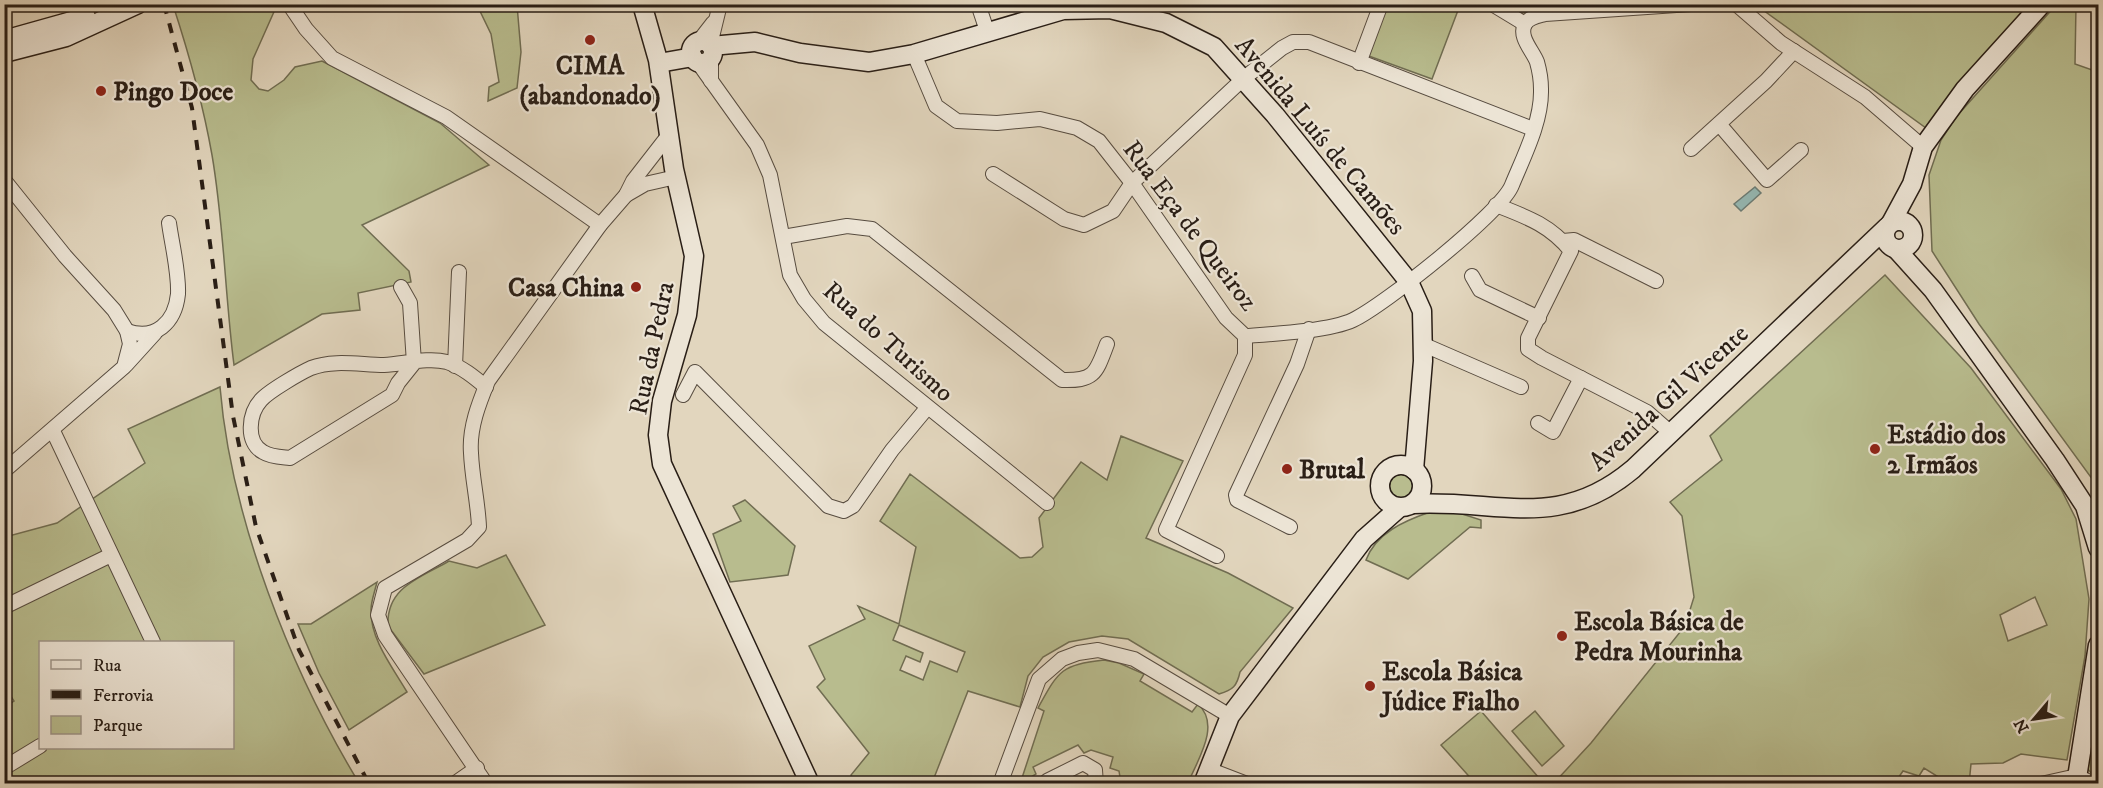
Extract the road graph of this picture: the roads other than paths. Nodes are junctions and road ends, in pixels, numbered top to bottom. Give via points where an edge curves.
1 (112, 4) edge
2 (138, 4) edge
3 (289, 4) edge
4 (642, 4) edge
5 (720, 4) edge
6 (978, 4) edge
7 (1381, 4) edge
8 (1492, 4) edge
9 (1691, 4) edge
10 (1736, 4) edge
11 (2042, 4) edge
12 (1525, 24) junction
13 (987, 31) junction
14 (4, 40) edge
15 (1794, 51) junction
16 (705, 52) junction
17 (4, 53) edge
18 (914, 54) junction
19 (659, 63) junction
20 (1359, 63) junction
21 (1243, 79) junction
22 (1719, 124) junction
23 (1533, 129) junction
24 (668, 136) junction
25 (1923, 147) junction
26 (1691, 149) dead end
27 (1801, 150) dead end
28 (993, 174) dead end
29 (676, 177) junction
30 (4, 180) edge
31 (1132, 183) junction
32 (1912, 184) junction
33 (626, 195) junction
34 (1496, 206) junction
35 (169, 223) dead end
36 (600, 225) junction
37 (1889, 225) junction
38 (1913, 231) junction
39 (783, 237) junction
40 (1563, 241) junction
41 (1895, 249) junction
42 (1852, 263) junction
43 (459, 272) dead end
44 (1472, 276) dead end
45 (1656, 281) dead end
46 (1409, 282) junction
47 (401, 286) dead end
48 (1934, 290) junction
49 (1539, 318) junction
50 (1309, 329) junction
51 (127, 331) junction
52 (157, 331) junction
53 (1245, 336) junction
54 (1107, 344) dead end
55 (1422, 344) junction
56 (414, 363) junction
57 (455, 366) junction
58 (124, 367) junction
59 (1581, 378) junction
60 (486, 387) junction
61 (1521, 387) dead end
62 (683, 395) dead end
63 (927, 408) junction
64 (1538, 423) dead end
65 (1416, 424) junction
66 (53, 431) junction
67 (1671, 433) junction
68 (1395, 466) junction
69 (1414, 470) junction
70 (4, 471) edge
71 (1381, 494) junction
72 (1411, 500) junction
73 (1047, 503) dead end
74 (1290, 526) dead end
75 (1364, 539) junction
76 (2098, 548) edge
77 (111, 555) junction
78 (1217, 556) dead end
79 (4, 607) edge
80 (153, 641) edge
81 (2098, 645) edge
82 (1230, 716) junction
83 (39, 747) edge
84 (4, 768) edge
85 (477, 768) junction
86 (1205, 776) edge
87 (2076, 780) edge
88 (1047, 781) dead end
89 (454, 783) edge
90 (486, 783) edge
91 (810, 783) edge
92 (1000, 783) edge
93 (1096, 783) edge
94 (1247, 783) edge
95 (1907, 783) edge
96 (1913, 783) edge
97 (2041, 783) edge
98 (2094, 783) edge

1 - 14 street via 78,20
2 - 17 street via 66,37
3 - 36 street via 332,58 446,117
4 - 19 street, Rua da Pedra
5 - 16 street
6 - 13 street
7 - 20 street
8 - 12 street
9 - 12 street via 1545,14
10 - 15 street
11 - 25 street via 1965,89
12 - 23 street via 1524,35 1537,62 1541,90
13 - 18 street, Avenida Luís de Camões
13 - 21 street, Avenida Luís de Camões via 1063,9 1110,9 1166,23 1214,47
15 - 22 street
15 - 25 street via 1865,98
16 - 18 street, Avenida Luís de Camões via 755,42 800,53 869,62
16 - 19 street, Avenida Luís de Camões
16 - 39 street, Rua do Turismo via 711,81 758,145 771,175
18 - 31 street, Rua Eça de Queiroz via 936,106 957,121 1040,119 1077,128 1099,141
19 - 24 street, Rua da Pedra
20 - 21 street via 1309,42 1293,42
20 - 23 street
21 - 31 street
21 - 46 street, Avenida Luís de Camões
22 - 26 street
22 - 27 street via 1767,180
23 - 34 street via 1511,189
24 - 29 street, Rua da Pedra
24 - 33 street
25 - 32 street
28 - 31 street via 1064,219 1084,225 1113,211
29 - 33 street via 645,184
29 - 91 street, Rua da Pedra via 694,256 687,315 662,401 658,435 662,464
30 - 51 street via 114,309
31 - 53 street, Rua Eça de Queiroz via 1226,318
32 - 37 street, Avenida Gil Vicente
32 - 38 street
33 - 36 street
34 - 40 street via 1527,217 1557,233
34 - 46 street
35 - 52 street via 178,294 168,321
36 - 60 street
37 - 38 street via 1900,221
37 - 41 street via 1886,241
37 - 42 street, Avenida Gil Vicente
38 - 41 street via 1909,246
38 - 48 street
39 - 54 street via 847,226 872,229 1062,380 1083,381 1097,370
39 - 63 street, Rua do Turismo via 790,275 824,323
40 - 45 street via 1574,240
40 - 49 street via 1570,251
41 - 42 street via 1875,252
41 - 48 street
42 - 67 street, Avenida Gil Vicente
43 - 57 street
44 - 49 street via 1480,291
46 - 50 street via 1352,321
46 - 55 street, Avenida Luís de Camões via 1422,311
47 - 56 street via 410,303
48 - 76 street via 2085,506
49 - 59 street via 1528,338 1528,349
50 - 53 street
50 - 74 street via 1297,364 1236,495 1237,500
51 - 52 street via 142,337
51 - 58 street via 130,344
52 - 58 street
53 - 78 street, Rua Eça de Queiroz via 1245,355 1166,530
55 - 61 street
55 - 65 street, Avenida Luís de Camões
56 - 56 street via 336,363 312,368 261,399 252,415 253,441 261,452 290,459 392,395
56 - 57 street via 423,360
57 - 60 street
58 - 66 street
59 - 64 street via 1553,432
59 - 67 street via 1647,412
60 - 85 street via 478,407 471,452 479,527 467,540 385,588 378,615 396,654
62 - 63 street via 698,365 828,506 844,512 853,506
63 - 73 street, Rua do Turismo
65 - 68 street
65 - 69 street, Avenida Luís de Camões
66 - 70 street
66 - 77 street
67 - 72 street, Avenida Gil Vicente via 1625,475 1580,502 1521,510
68 - 69 street
68 - 71 street via 1380,480
69 - 72 street via 1422,482
71 - 72 street via 1388,503
71 - 75 street
72 - 75 street
75 - 82 street
77 - 79 street
77 - 80 street
81 - 87 street
82 - 86 street
82 - 92 street via 1134,659 1098,650 1078,653 1062,659 1038,680
83 - 84 street
85 - 89 street
85 - 90 street
86 - 94 street
87 - 97 street
87 - 98 street
88 - 93 street via 1083,763 1095,770
95 - 96 street

